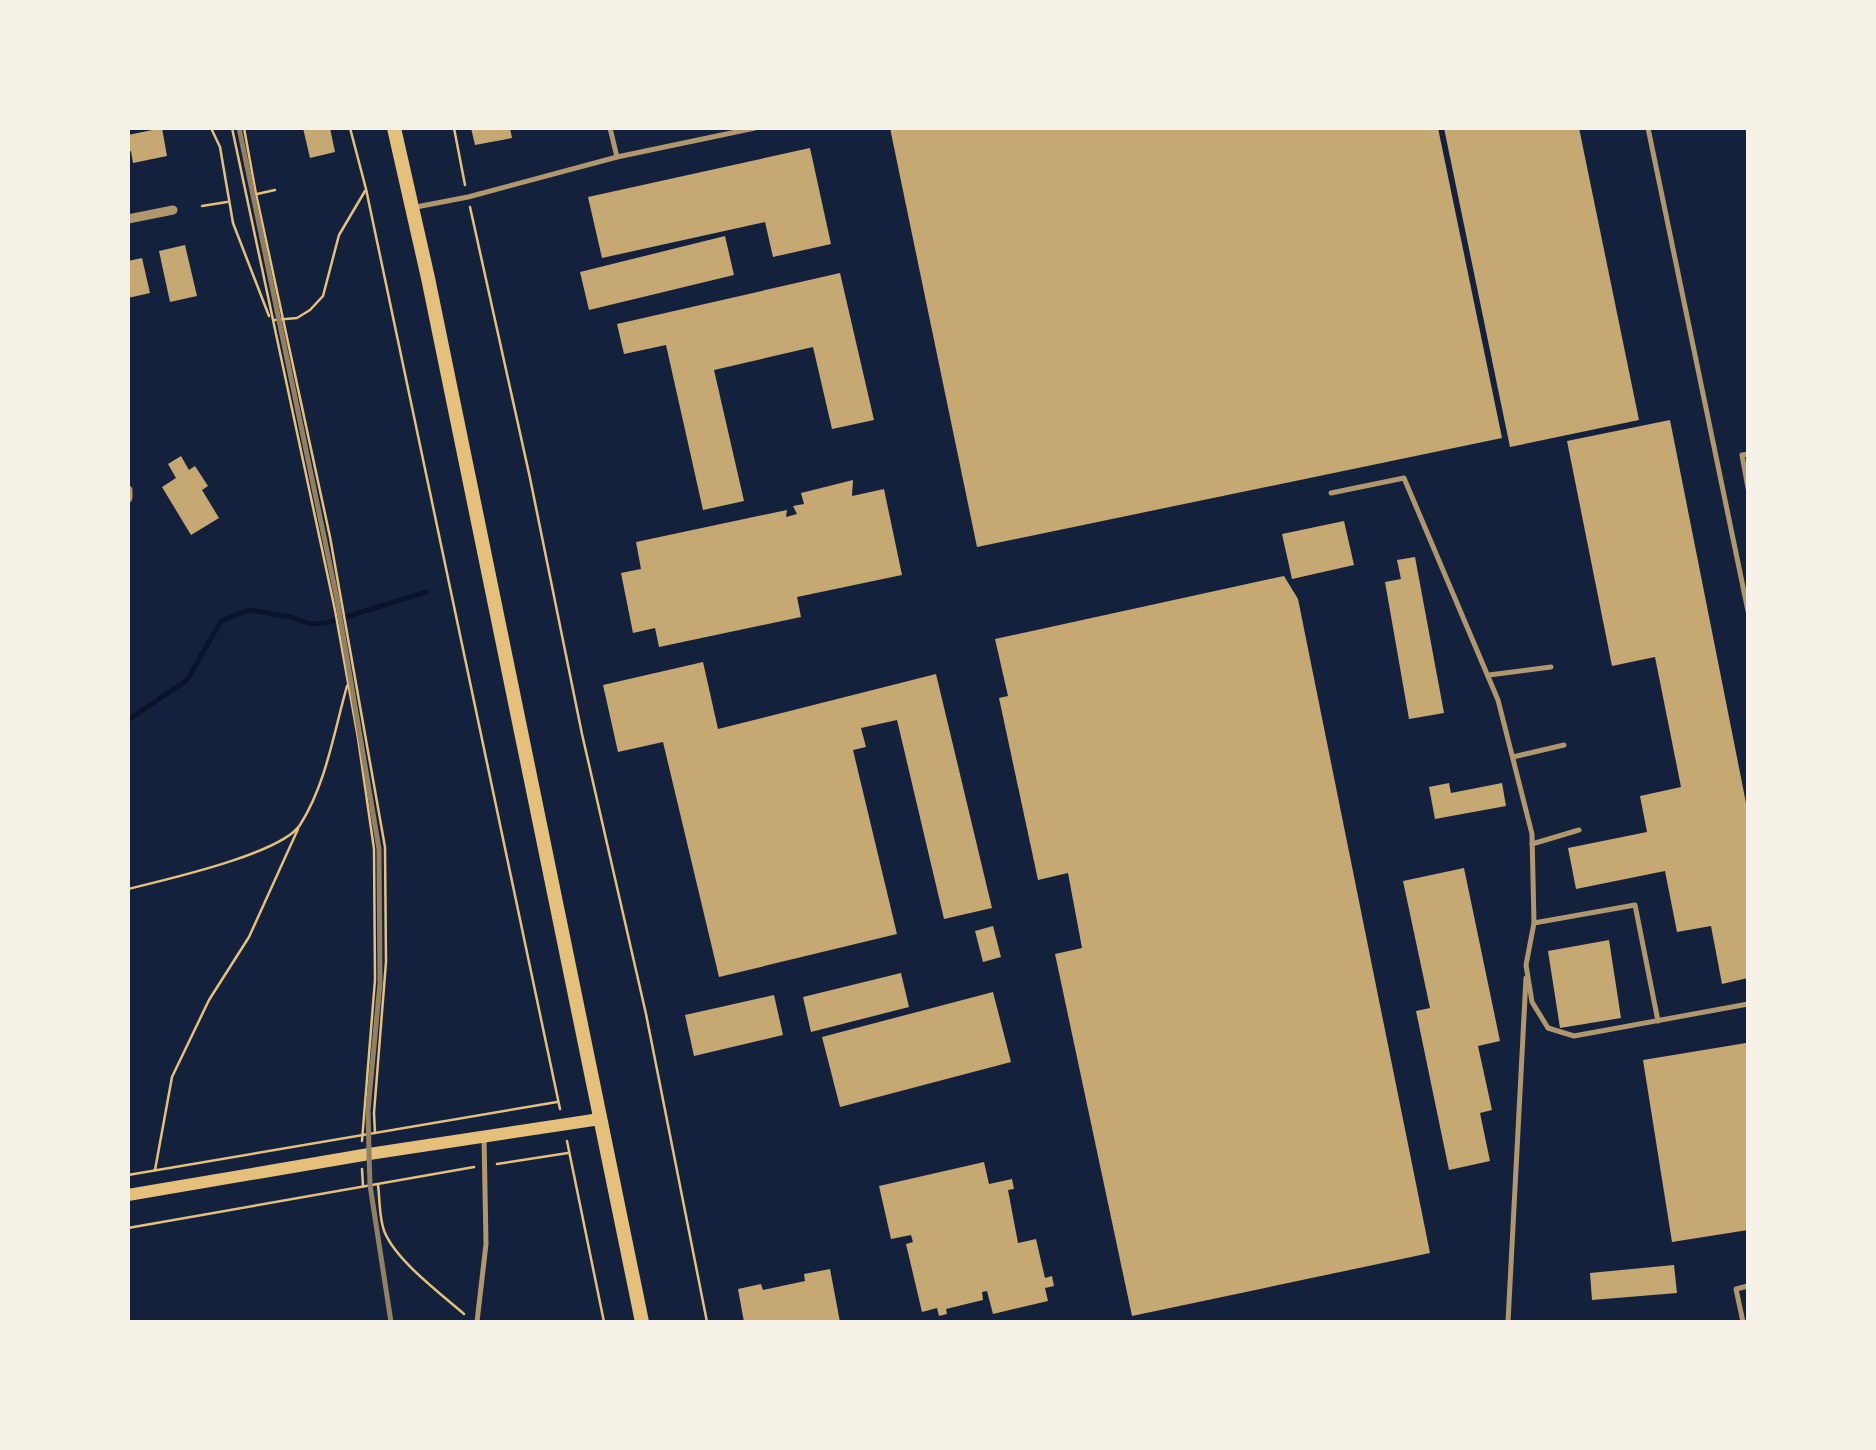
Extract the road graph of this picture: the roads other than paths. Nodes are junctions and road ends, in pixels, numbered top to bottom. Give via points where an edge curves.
1 (394, 128) edge
2 (610, 128) edge
3 (755, 128) edge
4 (1648, 128) edge
5 (617, 157) junction
6 (413, 208) junction
7 (173, 210) dead end
8 (128, 218) edge
9 (1748, 454) edge
10 (1748, 488) edge
11 (128, 490) edge
12 (1331, 493) dead end
13 (128, 498) edge
14 (1748, 612) edge
15 (1550, 667) dead end
16 (1488, 676) junction
17 (1564, 746) dead end
18 (1513, 757) junction
19 (1579, 830) dead end
20 (1532, 844) junction
21 (1534, 923) junction
22 (1526, 966) junction
23 (1748, 1004) edge
24 (1658, 1021) junction
25 (600, 1118) junction
26 (484, 1136) junction
27 (128, 1195) edge
28 (1748, 1286) edge
29 (475, 1322) edge
30 (642, 1322) edge
31 (1508, 1322) edge
32 (1744, 1322) edge

1 - 6 main road
2 - 5 lane
3 - 5 lane
4 - 14 lane
5 - 6 lane
6 - 25 main road
7 - 8 street
9 - 10 lane via 1742,455
11 - 13 street
12 - 16 lane via 1404,478
15 - 16 lane
16 - 18 lane
17 - 18 lane
18 - 20 lane
19 - 20 lane
20 - 21 lane
21 - 22 lane
21 - 24 lane via 1635,906
22 - 24 lane via 1532,1002 1548,1028 1574,1036
22 - 31 lane
23 - 24 lane
25 - 26 main road
25 - 30 main road
26 - 27 main road
26 - 29 lane via 486,1244
28 - 32 lane via 1736,1289

